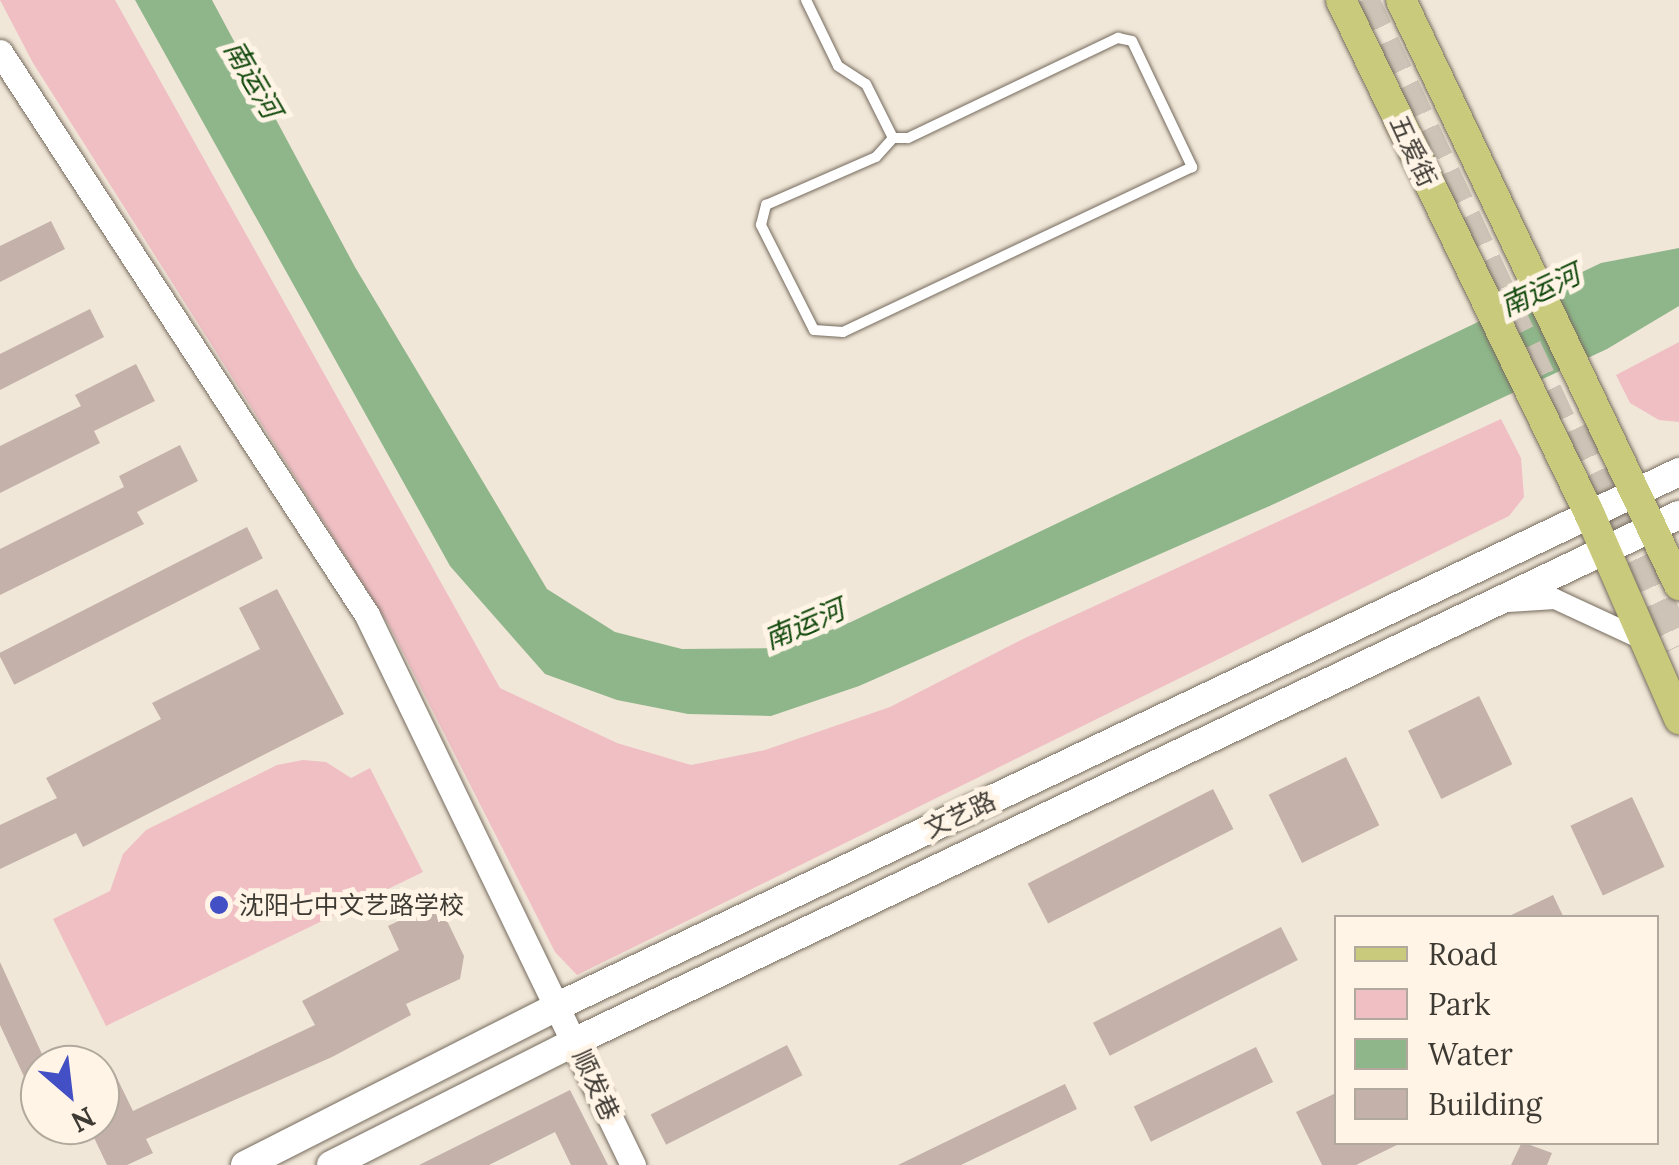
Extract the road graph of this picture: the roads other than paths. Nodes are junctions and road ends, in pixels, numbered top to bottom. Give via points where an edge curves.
1 (806, 0) edge
2 (1342, 0) edge
3 (1401, 0) edge
4 (0, 52) edge
5 (893, 138) junction
6 (1679, 472) edge
7 (1634, 494) junction
8 (1590, 515) junction
9 (1665, 522) edge
10 (1606, 550) junction
11 (1679, 585) edge
12 (1494, 605) junction
13 (1641, 639) junction
14 (1679, 719) edge
15 (558, 1006) junction
16 (576, 1040) junction
17 (245, 1165) edge
18 (331, 1165) edge
19 (633, 1165) edge

1 - 5 lane via 838,66 866,84
2 - 8 main road, 五爱街
3 - 7 main road
4 - 15 street, 顺发巷 via 367,616
5 - 5 lane via 876,157 766,205 761,225 814,330 843,332 1192,167 1132,41 1118,38 908,138
6 - 7 main road, 文艺路
7 - 8 main road, 文艺路
7 - 9 main road
8 - 10 main road, 五爱街
8 - 15 main road, 文艺路
9 - 10 main road, 文艺路
9 - 11 main road
10 - 12 main road, 文艺路
10 - 13 main road, 五爱街
12 - 13 street via 1556,598
12 - 16 main road, 文艺路
13 - 14 main road, 五爱街
15 - 16 street, 顺发巷
15 - 17 main road, 文艺路
16 - 18 main road, 文艺路
16 - 19 street, 顺发巷

